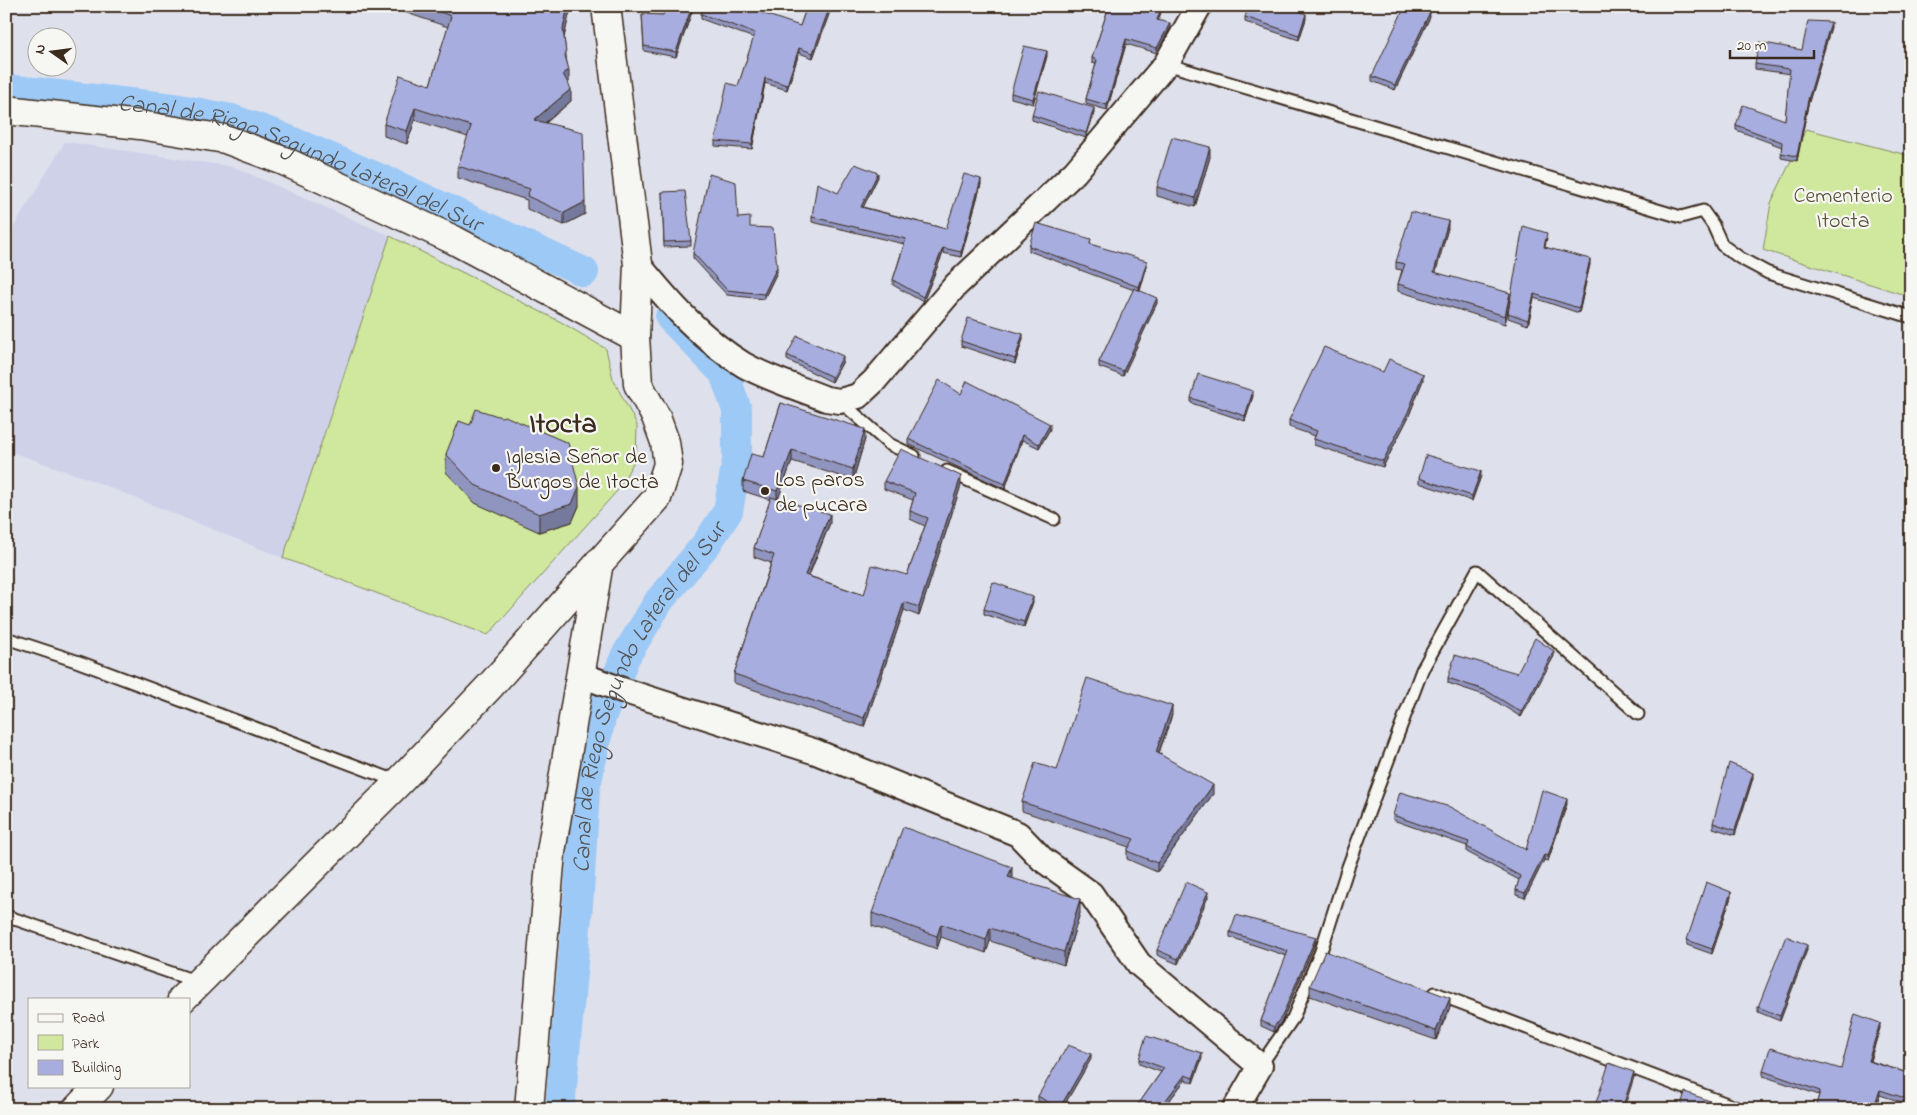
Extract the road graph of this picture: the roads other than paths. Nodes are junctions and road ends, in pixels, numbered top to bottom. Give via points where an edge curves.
1 (606, 6) edge
2 (1199, 6) edge
3 (1166, 64) junction
4 (6, 110) edge
5 (638, 264) junction
6 (1911, 317) edge
7 (635, 337) junction
8 (840, 401) junction
9 (1054, 519) dead end
10 (599, 562) junction
11 (6, 638) edge
12 (589, 677) junction
13 (1638, 714) dead end
14 (399, 782) junction
15 (6, 916) edge
16 (1425, 989) edge
17 (190, 990) edge
18 (1260, 1066) junction
19 (97, 1088) edge
20 (77, 1109) edge
21 (529, 1109) edge
22 (1235, 1109) edge
23 (1740, 1109) edge

1 - 5 street
2 - 3 street
3 - 6 lane via 1681,216 1702,211 1713,224 1722,245 1768,273
3 - 8 street via 1075,172 956,285 874,381 858,396
4 - 7 street via 140,125 234,142 284,161 454,240
5 - 7 street
5 - 8 street via 666,298 717,346 744,365 826,399
7 - 10 street via 638,384 656,417 665,442 668,464 657,498
8 - 9 lane via 889,444
10 - 12 street
10 - 14 street via 491,685
11 - 14 lane via 80,662
12 - 18 street via 816,752 1018,834 1042,859 1091,894 1139,964
12 - 21 street via 552,852
13 - 18 lane via 1477,571 1422,670 1348,867 1325,952 1293,1018
14 - 17 street
15 - 17 lane
16 - 23 lane
18 - 22 street
19 - 20 street

